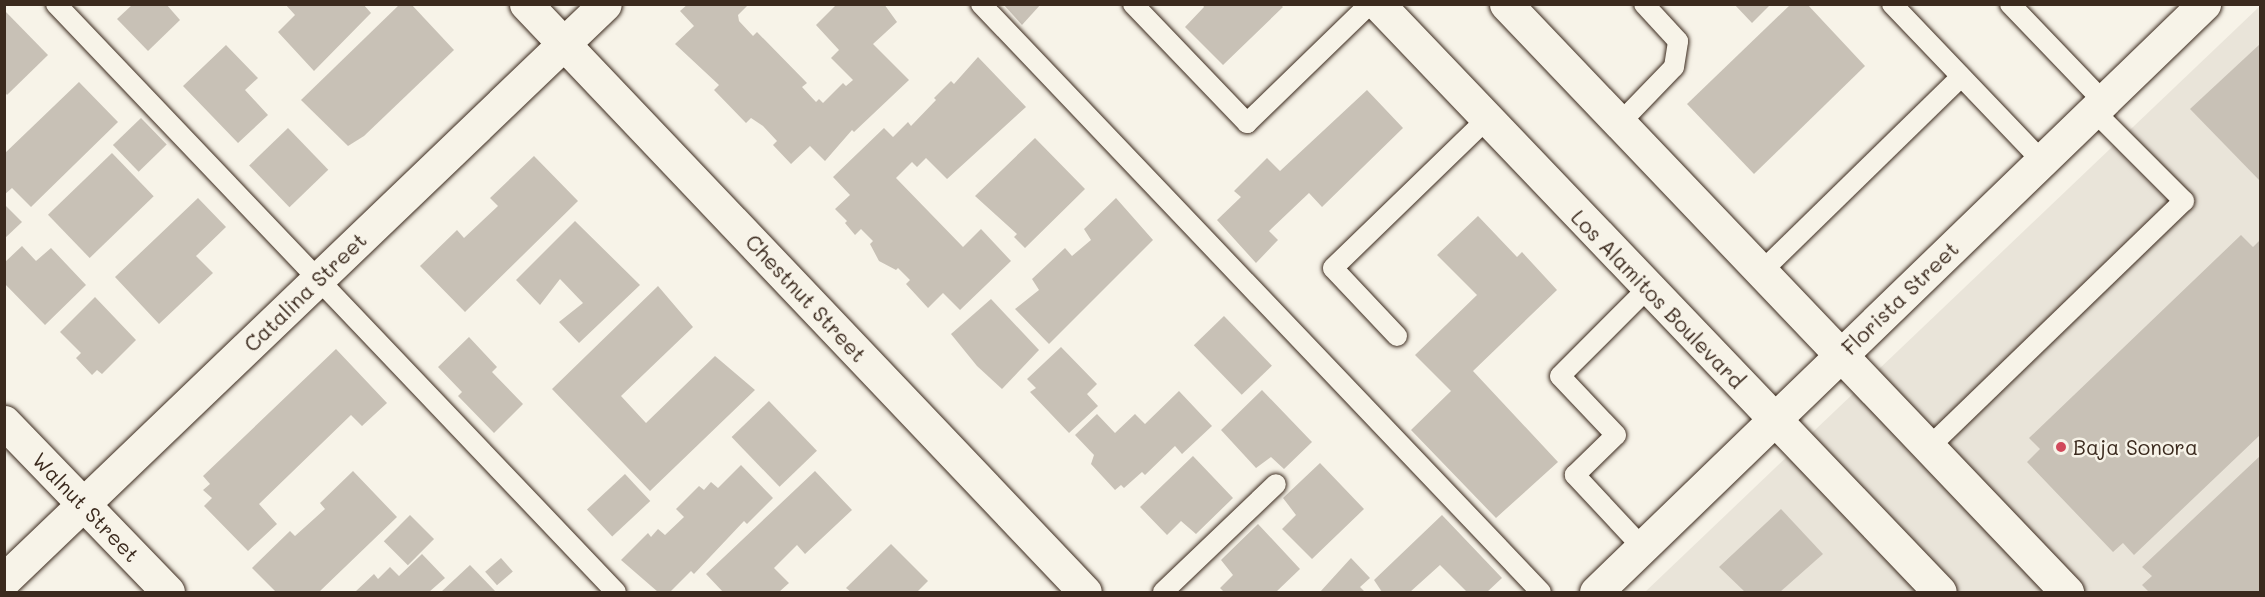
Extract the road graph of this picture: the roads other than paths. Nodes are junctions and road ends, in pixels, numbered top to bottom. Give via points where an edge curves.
1 (56, 4) edge
2 (526, 4) edge
3 (605, 4) edge
4 (981, 4) edge
5 (1133, 4) edge
6 (1370, 4) edge
7 (1378, 4) edge
8 (1506, 4) edge
9 (1644, 4) edge
10 (1892, 4) edge
11 (2010, 4) edge
12 (2204, 4) edge
13 (564, 44) junction
14 (1961, 76) junction
15 (2099, 106) junction
16 (1487, 119) junction
17 (1619, 124) junction
18 (2042, 161) junction
19 (1760, 273) junction
20 (318, 280) junction
21 (1647, 289) junction
22 (1397, 336) dead end
23 (1839, 357) junction
24 (1774, 420) junction
25 (4, 422) edge
26 (1927, 449) junction
27 (1276, 484) dead end
28 (84, 504) junction
29 (1643, 548) junction
30 (4, 580) edge
31 (168, 592) edge
32 (616, 592) edge
33 (1085, 592) edge
34 (1163, 592) edge
35 (1540, 592) edge
36 (1596, 592) edge
37 (1940, 592) edge
38 (2067, 592) edge

1 - 20 lane
2 - 13 street, Chestnut Street
3 - 13 street, Catalina Street
4 - 35 lane
5 - 6 lane via 1247,123
7 - 16 street, Los Alamitos Boulevard
8 - 17 street
9 - 17 lane via 1678,41 1674,67
10 - 14 lane
11 - 15 lane
12 - 15 street, Florista Street
13 - 20 street, Catalina Street
13 - 33 street, Chestnut Street
14 - 18 lane
14 - 19 lane
15 - 18 street, Florista Street
15 - 26 lane via 2184,201
16 - 21 street, Los Alamitos Boulevard
16 - 22 lane via 1333,268
17 - 19 street
18 - 23 street, Florista Street
19 - 23 street
20 - 28 street, Catalina Street
20 - 32 lane
21 - 24 street, Los Alamitos Boulevard
21 - 29 lane via 1560,376 1616,435 1575,476
23 - 24 street, Florista Street
23 - 26 street
24 - 29 street, Florista Street
24 - 37 street, Los Alamitos Boulevard
25 - 28 street, Walnut Street
26 - 38 street
27 - 34 lane
28 - 30 street, Catalina Street
28 - 31 street, Walnut Street
29 - 36 street, Florista Street

